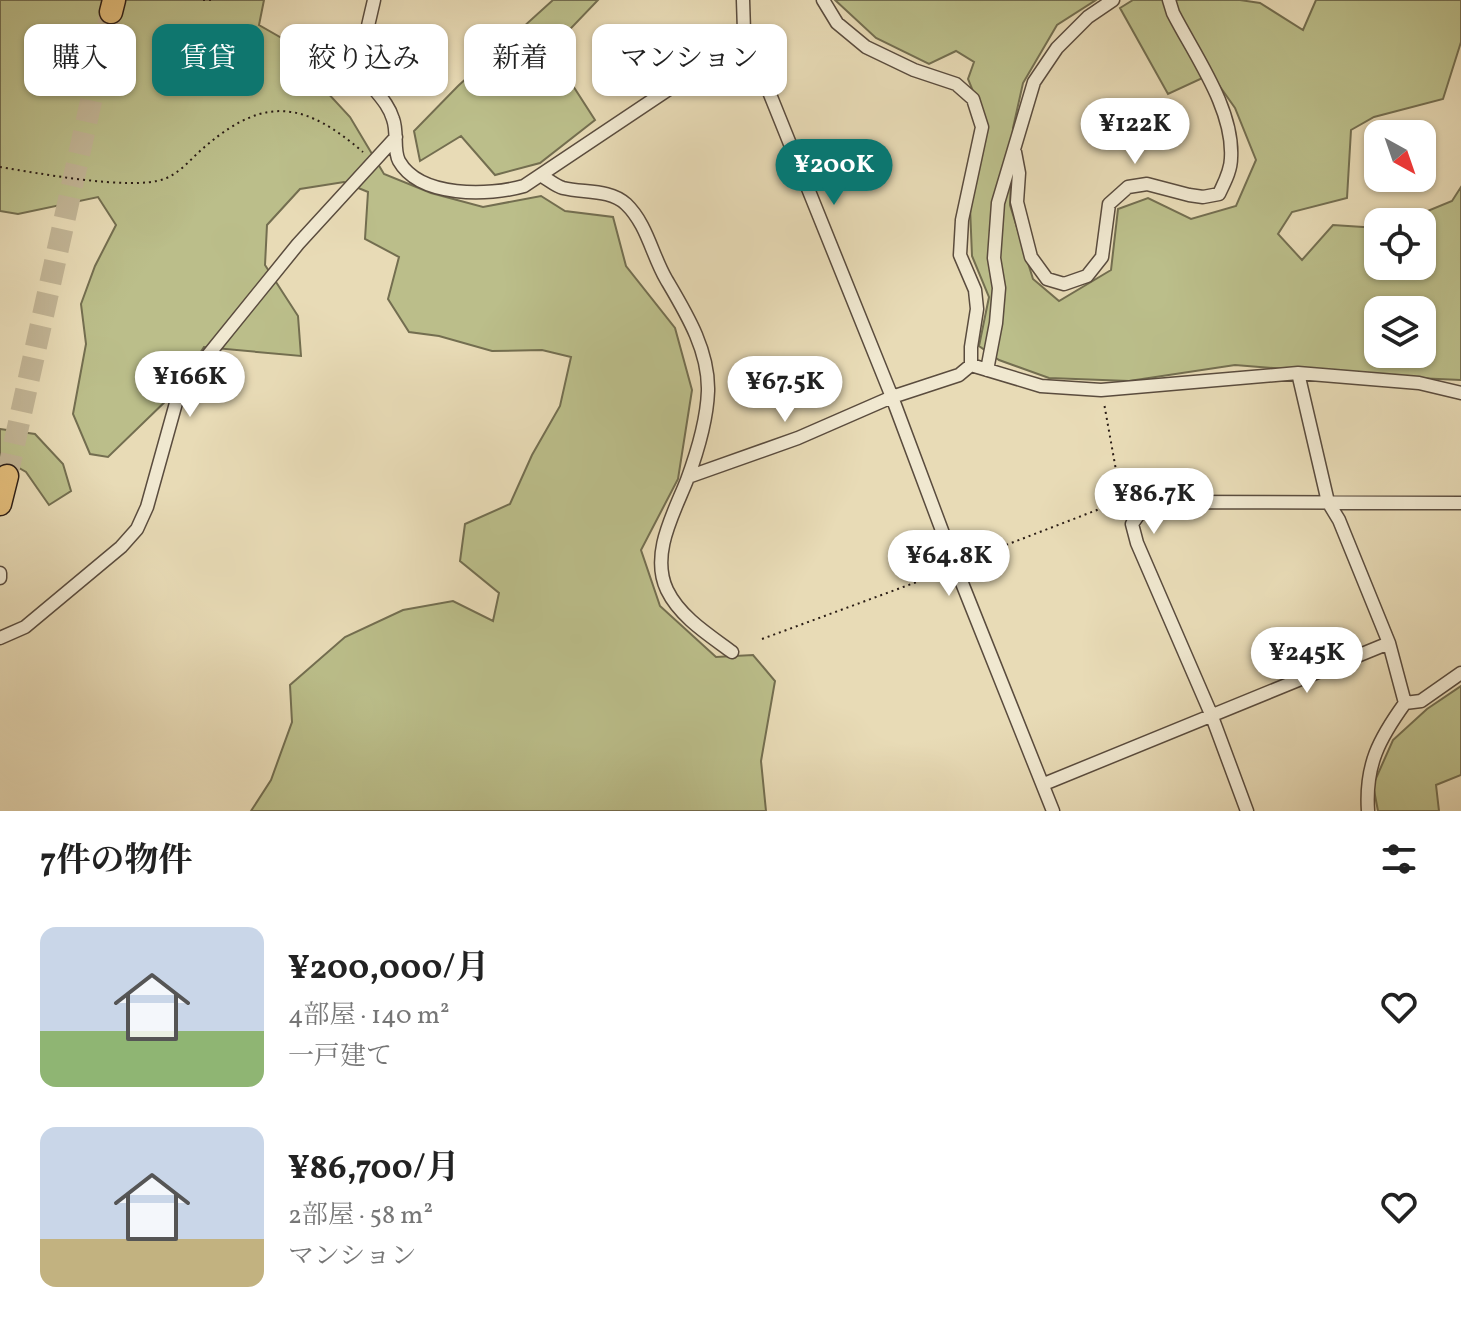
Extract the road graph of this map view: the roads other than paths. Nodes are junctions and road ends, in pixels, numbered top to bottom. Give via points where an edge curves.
1 (374, 0) edge
2 (743, 0) edge
3 (823, 0) edge
4 (1113, 0) edge
5 (1169, 0) edge
6 (744, 24) edge
7 (659, 96) edge
8 (771, 96) edge
9 (396, 137) junction
10 (1015, 152) junction
11 (542, 176) junction
12 (971, 365) junction
13 (987, 370) junction
14 (1298, 373) junction
15 (1461, 393) edge
16 (892, 397) junction
17 (7, 476) dead end
18 (688, 477) junction
19 (1328, 502) junction
20 (1461, 503) edge
21 (0, 504) edge
22 (0, 638) edge
23 (1389, 643) junction
24 (732, 652) dead end
25 (1461, 673) edge
26 (1405, 703) junction
27 (1211, 714) junction
28 (1044, 784) junction
29 (1053, 811) edge
30 (1247, 811) edge
31 (1368, 811) edge

1 - 9 street via 363,56 365,76 383,97
2 - 6 street
3 - 12 street via 837,23 866,47 956,84 973,99 982,127 960,255 977,309
4 - 10 street via 1057,48 1034,82
5 - 10 street via 1226,116 1231,158 1219,194 1203,197 1147,184 1128,187 1109,204 1102,257 1087,276 1064,284 1047,279 1031,257 1017,202
7 - 11 street
8 - 16 street
9 - 11 street via 398,159 412,176 436,188 507,191
9 - 22 street via 298,244 196,370 176,403 137,529 25,627
10 - 13 street via 998,203 994,258 999,288
11 - 18 street via 560,187 616,196 629,206 687,312 705,363 708,391
12 - 13 street
12 - 16 street via 959,375
13 - 14 street via 1041,386 1101,390
14 - 15 street via 1419,383
14 - 19 street
16 - 18 street
16 - 28 street
17 - 21 highway
18 - 24 street via 669,523 661,574 689,619
19 - 20 street
19 - 23 street
19 - 27 street via 1160,502 1142,510 1132,524
23 - 26 street
23 - 27 street
25 - 26 street via 1421,701
26 - 31 street via 1373,754
27 - 28 street
27 - 30 street
28 - 29 street

